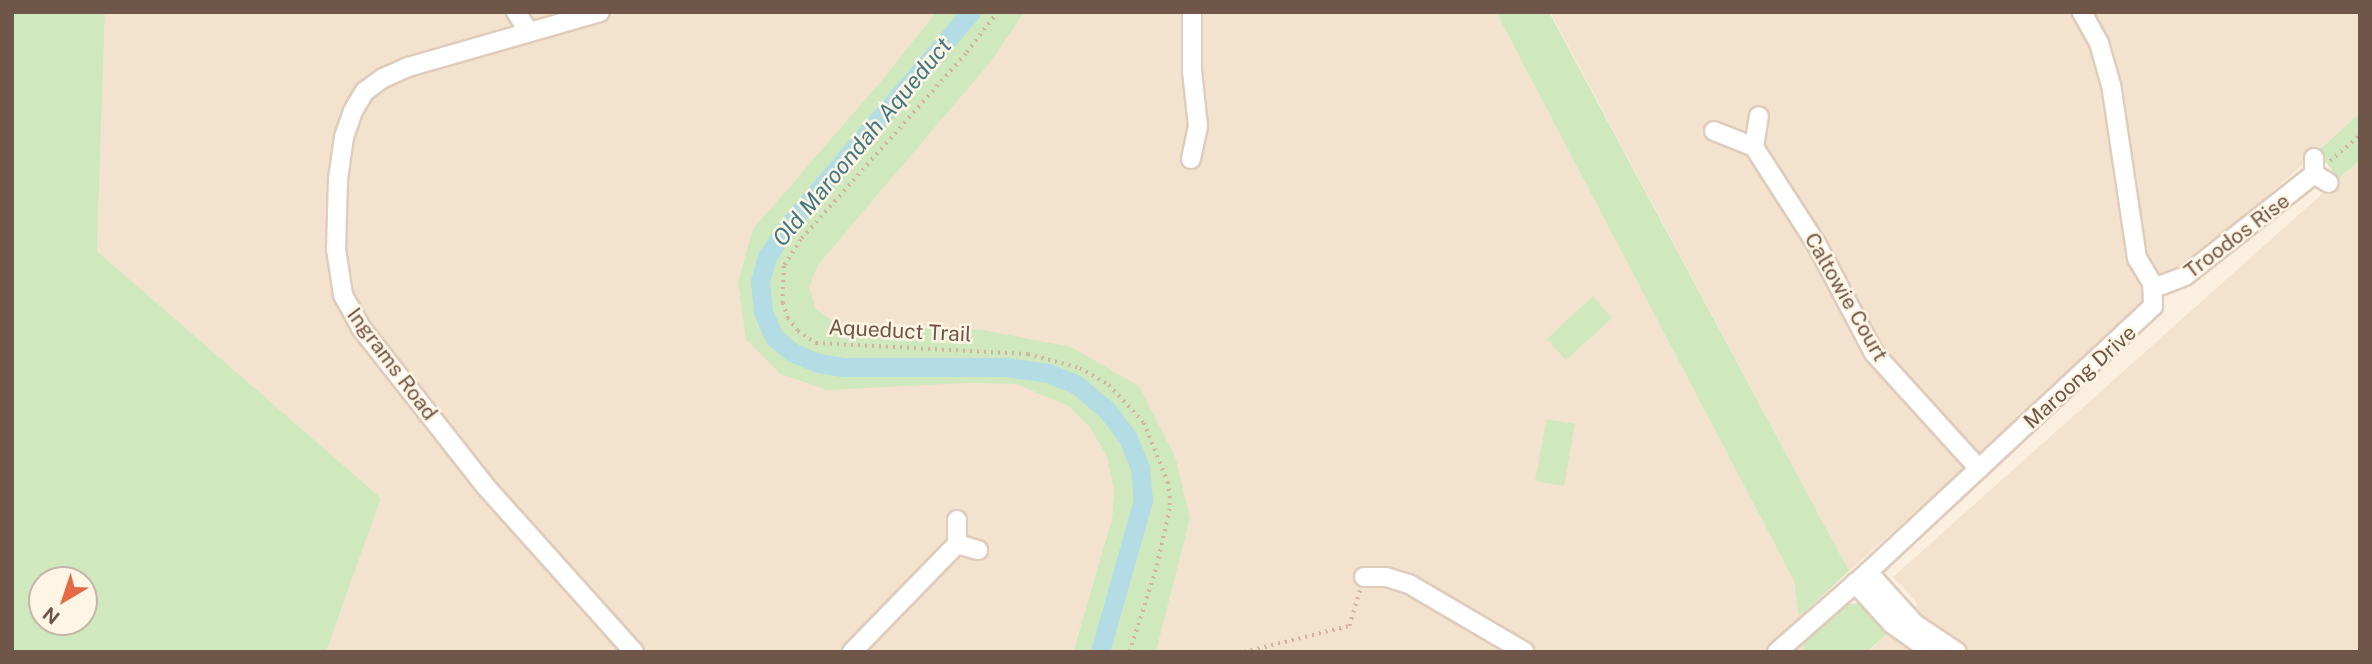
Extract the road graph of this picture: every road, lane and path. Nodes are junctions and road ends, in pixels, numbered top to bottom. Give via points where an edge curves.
1 (516, 12) edge
2 (600, 12) edge
3 (998, 12) edge
4 (1192, 12) edge
5 (2082, 12) edge
6 (529, 32) junction
7 (1759, 117) dead end
8 (1714, 131) dead end
9 (2360, 135) edge
10 (1754, 147) junction
11 (1191, 159) dead end
12 (2319, 172) joint
13 (2154, 288) junction
14 (1979, 469) junction
15 (957, 520) dead end
16 (957, 544) junction
17 (978, 550) dead end
18 (1364, 578) joint
19 (1861, 578) junction
20 (634, 652) edge
21 (852, 652) edge
22 (1130, 652) edge
23 (1244, 652) edge
24 (1525, 652) edge
25 (1777, 652) edge
26 (1932, 652) edge
27 (1957, 652) edge

1 - 6 street
2 - 6 street, Ingrams Road
3 - 22 path, Aqueduct Trail via 801,240 784,266 783,303 798,331 816,343 1028,354 1095,375 1125,402 1150,435 1170,496 1156,570
4 - 11 street via 1198,126
5 - 13 street via 2107,70 2137,258
6 - 20 street, Ingrams Road via 408,67 365,91 348,124 342,149 337,208 340,280 361,328 474,472
7 - 10 street
8 - 10 street
9 - 12 path
10 - 14 street, Caltowie Court via 1814,239 1874,353
12 - 13 street, Troodos Rise via 2192,272
13 - 14 street, Maroong Drive via 2154,306 2145,317
14 - 19 street, Maroong Drive
15 - 16 street
16 - 17 street
16 - 21 street
18 - 23 path via 1349,626
18 - 24 street via 1386,577 1409,584
19 - 25 street, Maroong Drive
19 - 26 street via 1892,624
19 - 27 street

